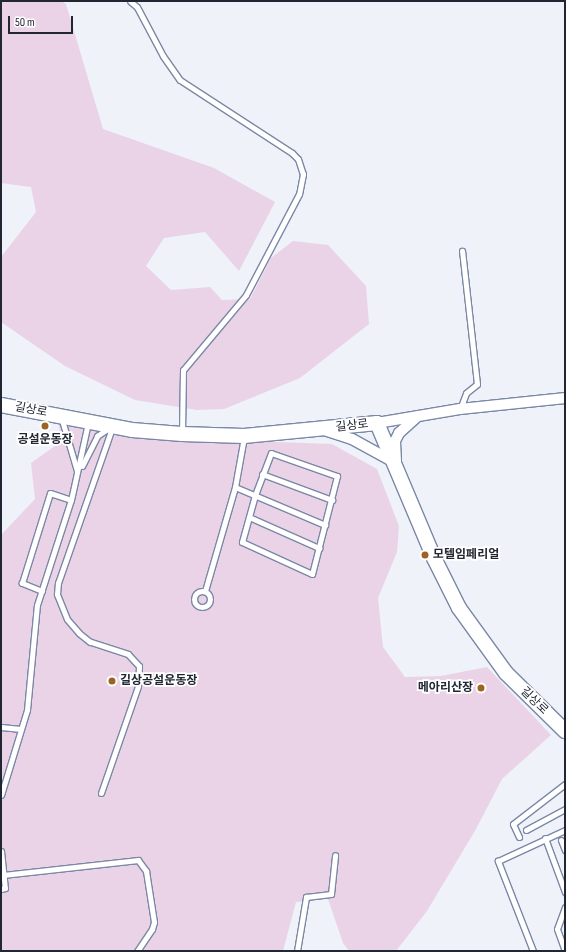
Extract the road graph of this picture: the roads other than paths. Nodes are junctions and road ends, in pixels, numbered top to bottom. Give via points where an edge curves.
1 (130, 1) edge
2 (462, 251) dead end
3 (565, 398) edge
4 (1, 404) edge
5 (460, 409) junction
6 (58, 415) junction
7 (419, 415) junction
8 (89, 422) junction
9 (377, 423) junction
10 (112, 427) junction
11 (321, 430) junction
12 (182, 434) junction
13 (244, 436) junction
14 (396, 463) junction
15 (78, 474) junction
16 (262, 474) junction
17 (235, 487) junction
18 (254, 495) junction
19 (71, 500) junction
20 (332, 500) junction
21 (249, 517) junction
22 (325, 525) junction
23 (319, 548) junction
24 (42, 591) junction
25 (205, 591) dead end
26 (560, 726) edge
27 (1, 727) edge
28 (21, 729) junction
29 (565, 735) edge
30 (565, 784) edge
31 (100, 793) dead end
32 (1, 795) edge
33 (565, 809) edge
34 (526, 830) dead end
35 (565, 830) edge
36 (519, 837) dead end
37 (545, 838) junction
38 (561, 840) dead end
39 (565, 850) edge
40 (1, 851) edge
41 (335, 855) dead end
42 (565, 872) edge
43 (558, 873) junction
44 (3, 875) junction
45 (1, 889) edge
46 (565, 892) edge
47 (565, 907) edge
48 (565, 935) edge
49 (561, 941) junction
50 (137, 951) edge
51 (296, 951) edge
52 (533, 951) edge
53 (565, 951) edge

1 - 12 lane via 180,80 292,153 298,159 303,174 299,194 246,295 183,370
2 - 5 lane via 477,384 466,393
3 - 5 street
4 - 6 street, 길상로
5 - 7 street
6 - 8 street, 길상로
6 - 15 lane via 64,422
7 - 9 street
7 - 14 street via 399,433 395,441
8 - 10 street, 길상로
8 - 15 lane
9 - 11 street, 길상로
9 - 14 street, 길상로
10 - 12 street, 길상로
10 - 15 lane via 97,436
10 - 31 lane via 58,583 57,594 67,619 79,633 90,642 128,654 139,666 138,686
11 - 13 street, 길상로
11 - 14 street via 352,438
12 - 13 street, 길상로
13 - 17 lane
14 - 26 street, 길상로 via 434,558 459,608 494,659
15 - 19 lane
16 - 18 lane
16 - 20 lane
16 - 20 lane via 268,456 274,453 338,476
17 - 18 lane
17 - 25 lane
18 - 21 lane
18 - 22 lane
19 - 24 lane
19 - 24 lane via 50,493 22,583
20 - 22 lane
21 - 23 lane
21 - 23 lane via 242,542 312,574
22 - 23 lane
24 - 28 lane via 35,618 29,696
26 - 29 street, 길상로
27 - 28 lane
28 - 32 lane
30 - 36 lane via 513,824
33 - 34 lane
35 - 37 lane
37 - 43 lane
37 - 52 lane via 498,860
38 - 39 lane
40 - 44 lane
41 - 51 lane via 331,894 306,898
42 - 43 lane
43 - 46 lane
44 - 45 lane via 4,888
44 - 50 lane via 138,860 146,871 154,922
47 - 49 lane via 557,925
48 - 49 lane
49 - 53 lane

